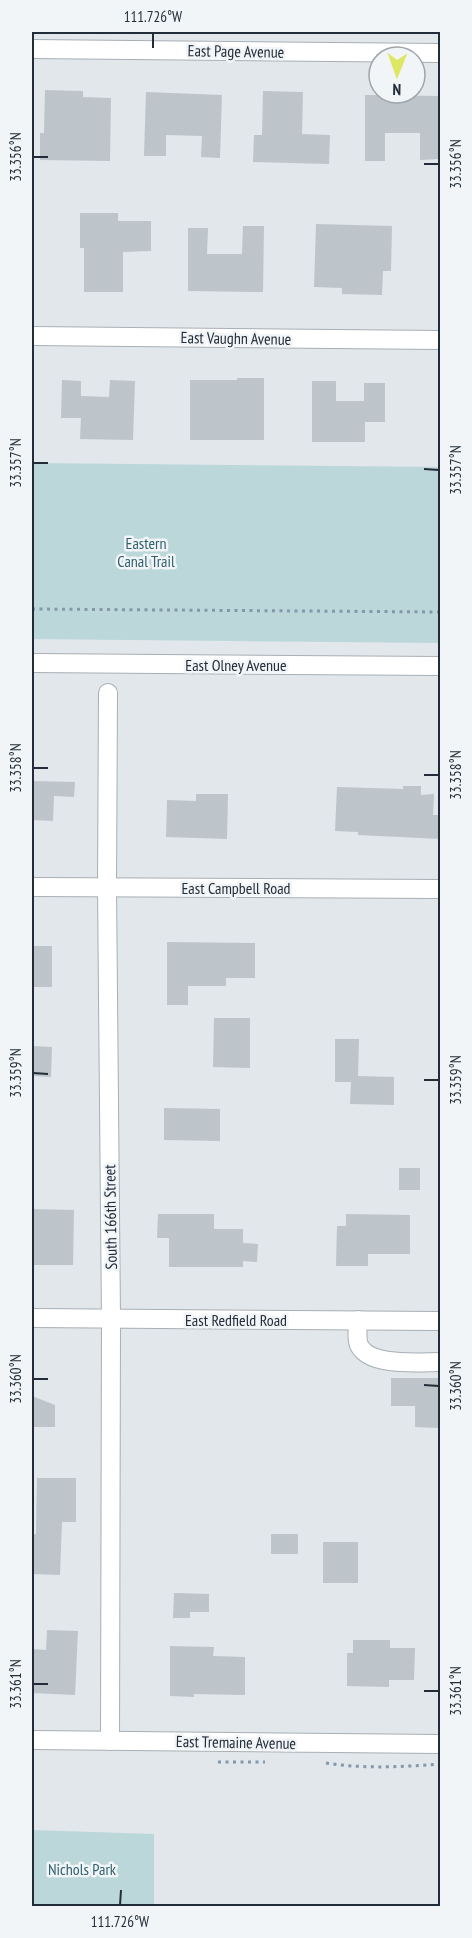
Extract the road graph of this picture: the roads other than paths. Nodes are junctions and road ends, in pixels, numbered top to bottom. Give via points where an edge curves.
1 (32, 49) edge
2 (441, 53) edge
3 (32, 336) edge
4 (441, 340) edge
5 (32, 663) edge
6 (441, 666) edge
7 (108, 693) dead end
8 (32, 886) edge
9 (107, 887) junction
10 (441, 889) edge
11 (32, 1317) edge
12 (111, 1319) junction
13 (358, 1320) junction
14 (441, 1321) edge
15 (441, 1362) edge
16 (32, 1740) edge
17 (110, 1741) junction
18 (441, 1744) edge

1 - 2 street, East Page Avenue
3 - 4 street, East Vaughn Avenue
5 - 6 street, East Olney Avenue
7 - 9 street, South 166th Street
8 - 9 street, East Campbell Road
9 - 10 street, East Campbell Road
9 - 12 street, South 166th Street
11 - 12 street, East Redfield Road
12 - 13 street, East Redfield Road
12 - 17 street, South 166th Street
13 - 14 street, East Redfield Road
13 - 15 street via 358,1345 369,1356 381,1361
16 - 17 street, East Tremaine Avenue
17 - 18 street, East Tremaine Avenue

